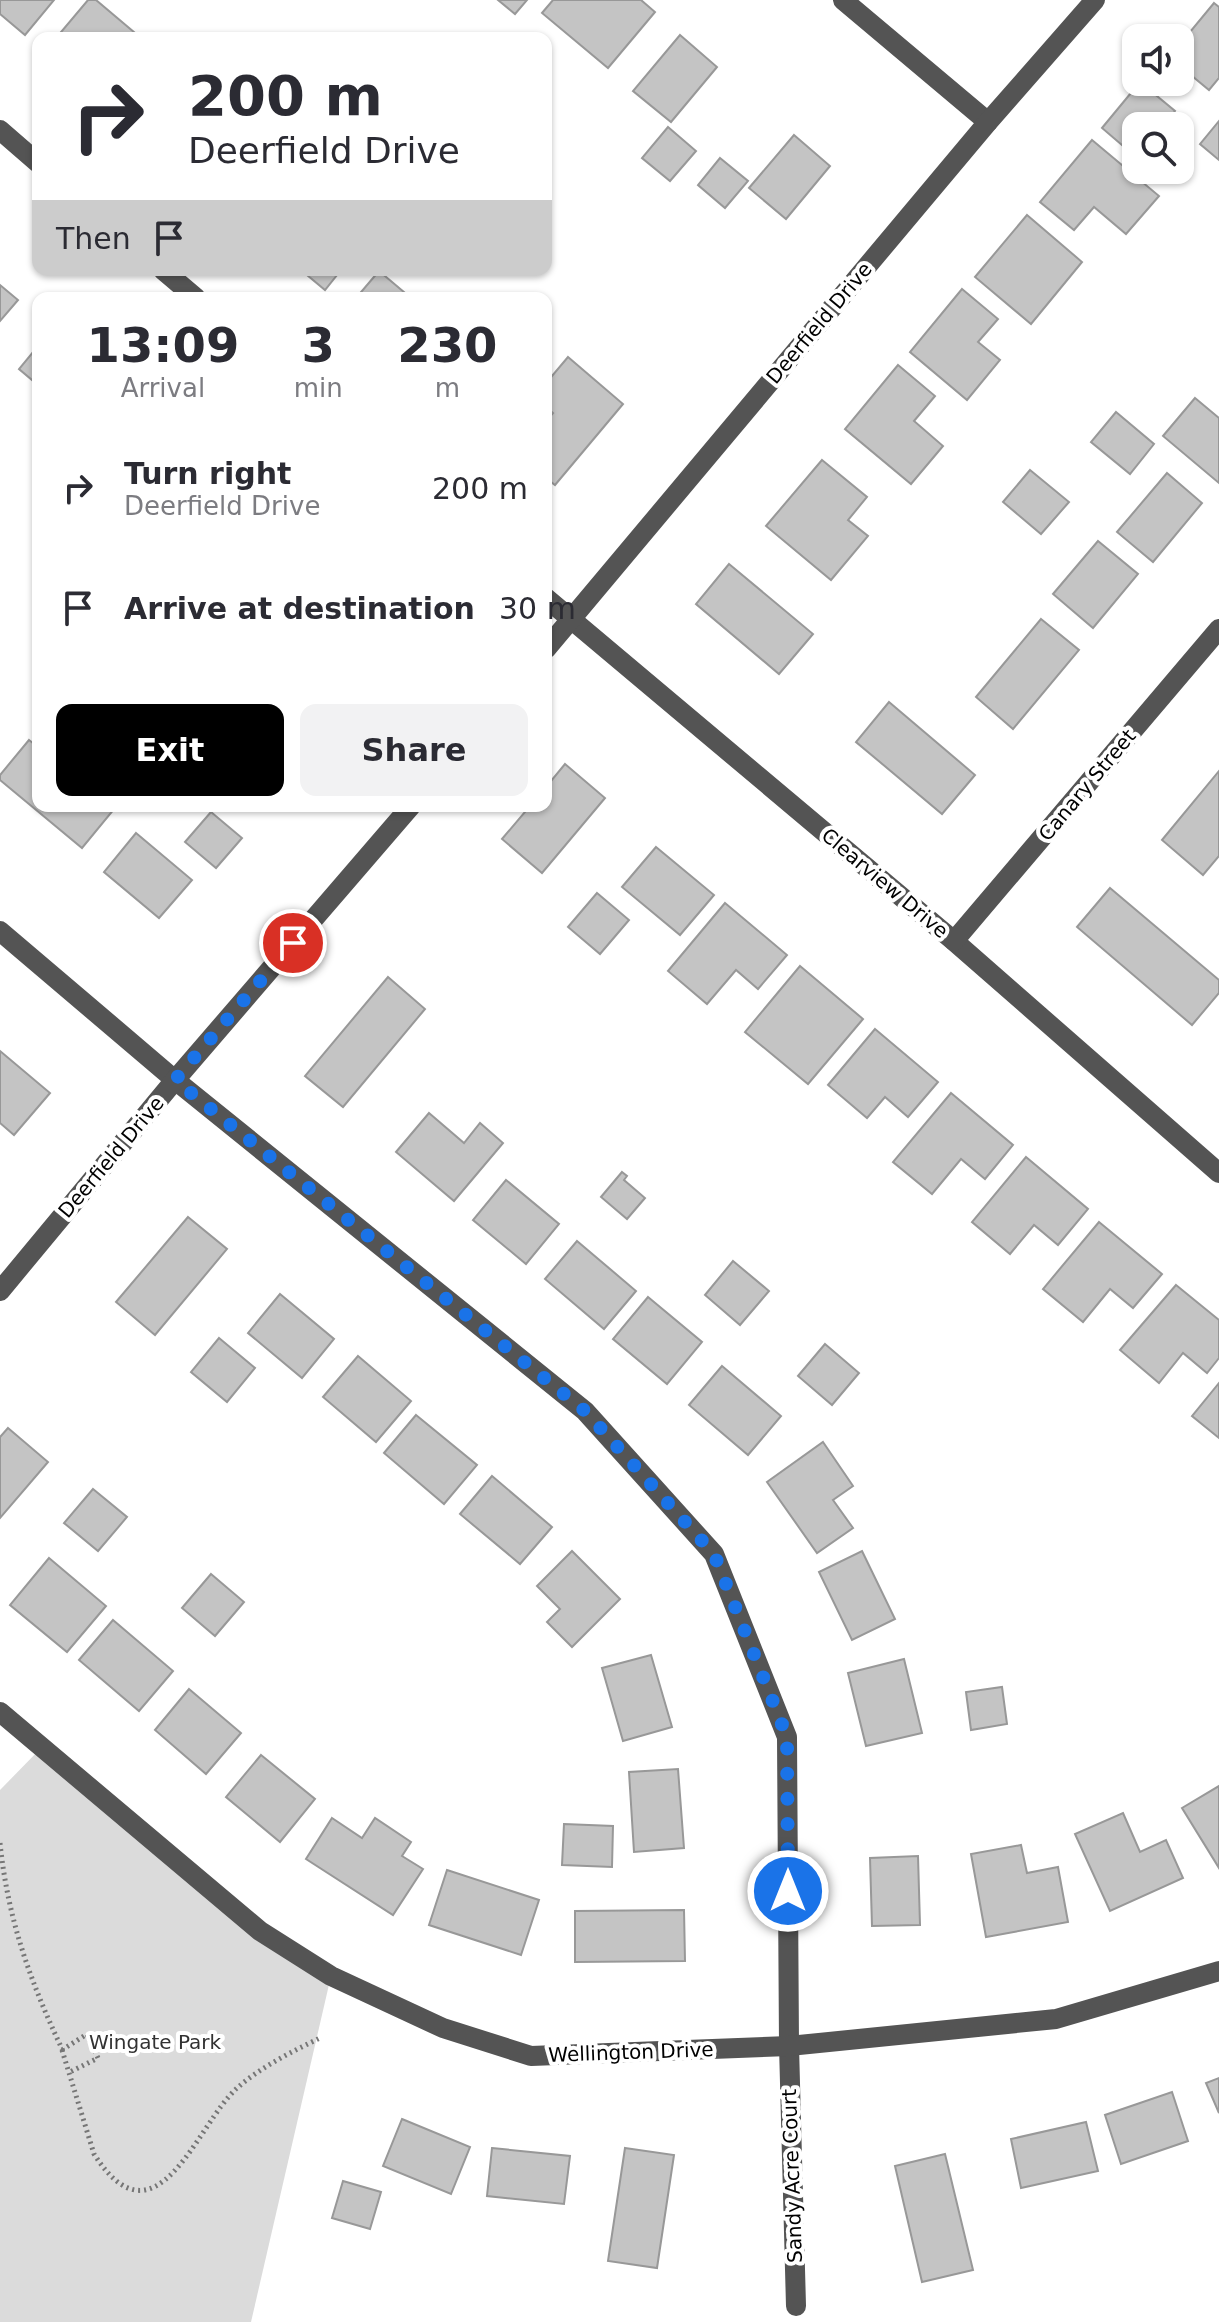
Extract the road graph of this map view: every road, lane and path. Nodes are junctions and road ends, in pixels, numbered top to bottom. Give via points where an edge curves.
1 (843, 0) edge
2 (1095, 0) edge
3 (988, 122) junction
4 (0, 130) edge
5 (32, 158) edge
6 (170, 276) edge
7 (189, 292) edge
8 (552, 603) edge
9 (571, 620) junction
10 (1219, 629) edge
11 (552, 642) edge
12 (406, 812) edge
13 (0, 931) edge
14 (954, 941) junction
15 (175, 1080) junction
16 (1219, 1173) edge
17 (0, 1291) edge
18 (0, 1712) edge
19 (0, 1843) edge
20 (1219, 1971) edge
21 (320, 2038) dead end
22 (789, 2046) junction
23 (62, 2050) junction
24 (796, 2306) dead end

1 - 3 street
2 - 3 street, Deerfield Drive
3 - 9 street, Deerfield Drive
4 - 5 street
6 - 7 street
8 - 9 street, Clearview Drive
9 - 11 street, Deerfield Drive
9 - 14 street, Clearview Drive
10 - 14 street, Canary Street
12 - 15 street, Deerfield Drive
13 - 15 street, Sandy Acre Court
14 - 16 street, Clearview Drive
15 - 17 street, Deerfield Drive
15 - 22 street, Sandy Acre Court via 585,1411 714,1554 787,1737
18 - 22 street, Wellington Drive via 260,1931 331,1976 443,2028 531,2056
19 - 23 path via 15,1932
20 - 22 street, Wellington Drive via 1056,2019
21 - 23 path via 235,2090 171,2176 139,2189 114,2177 94,2154
22 - 24 street, Sandy Acre Court
23 - 23 path via 87,2034 98,2058 69,2072

